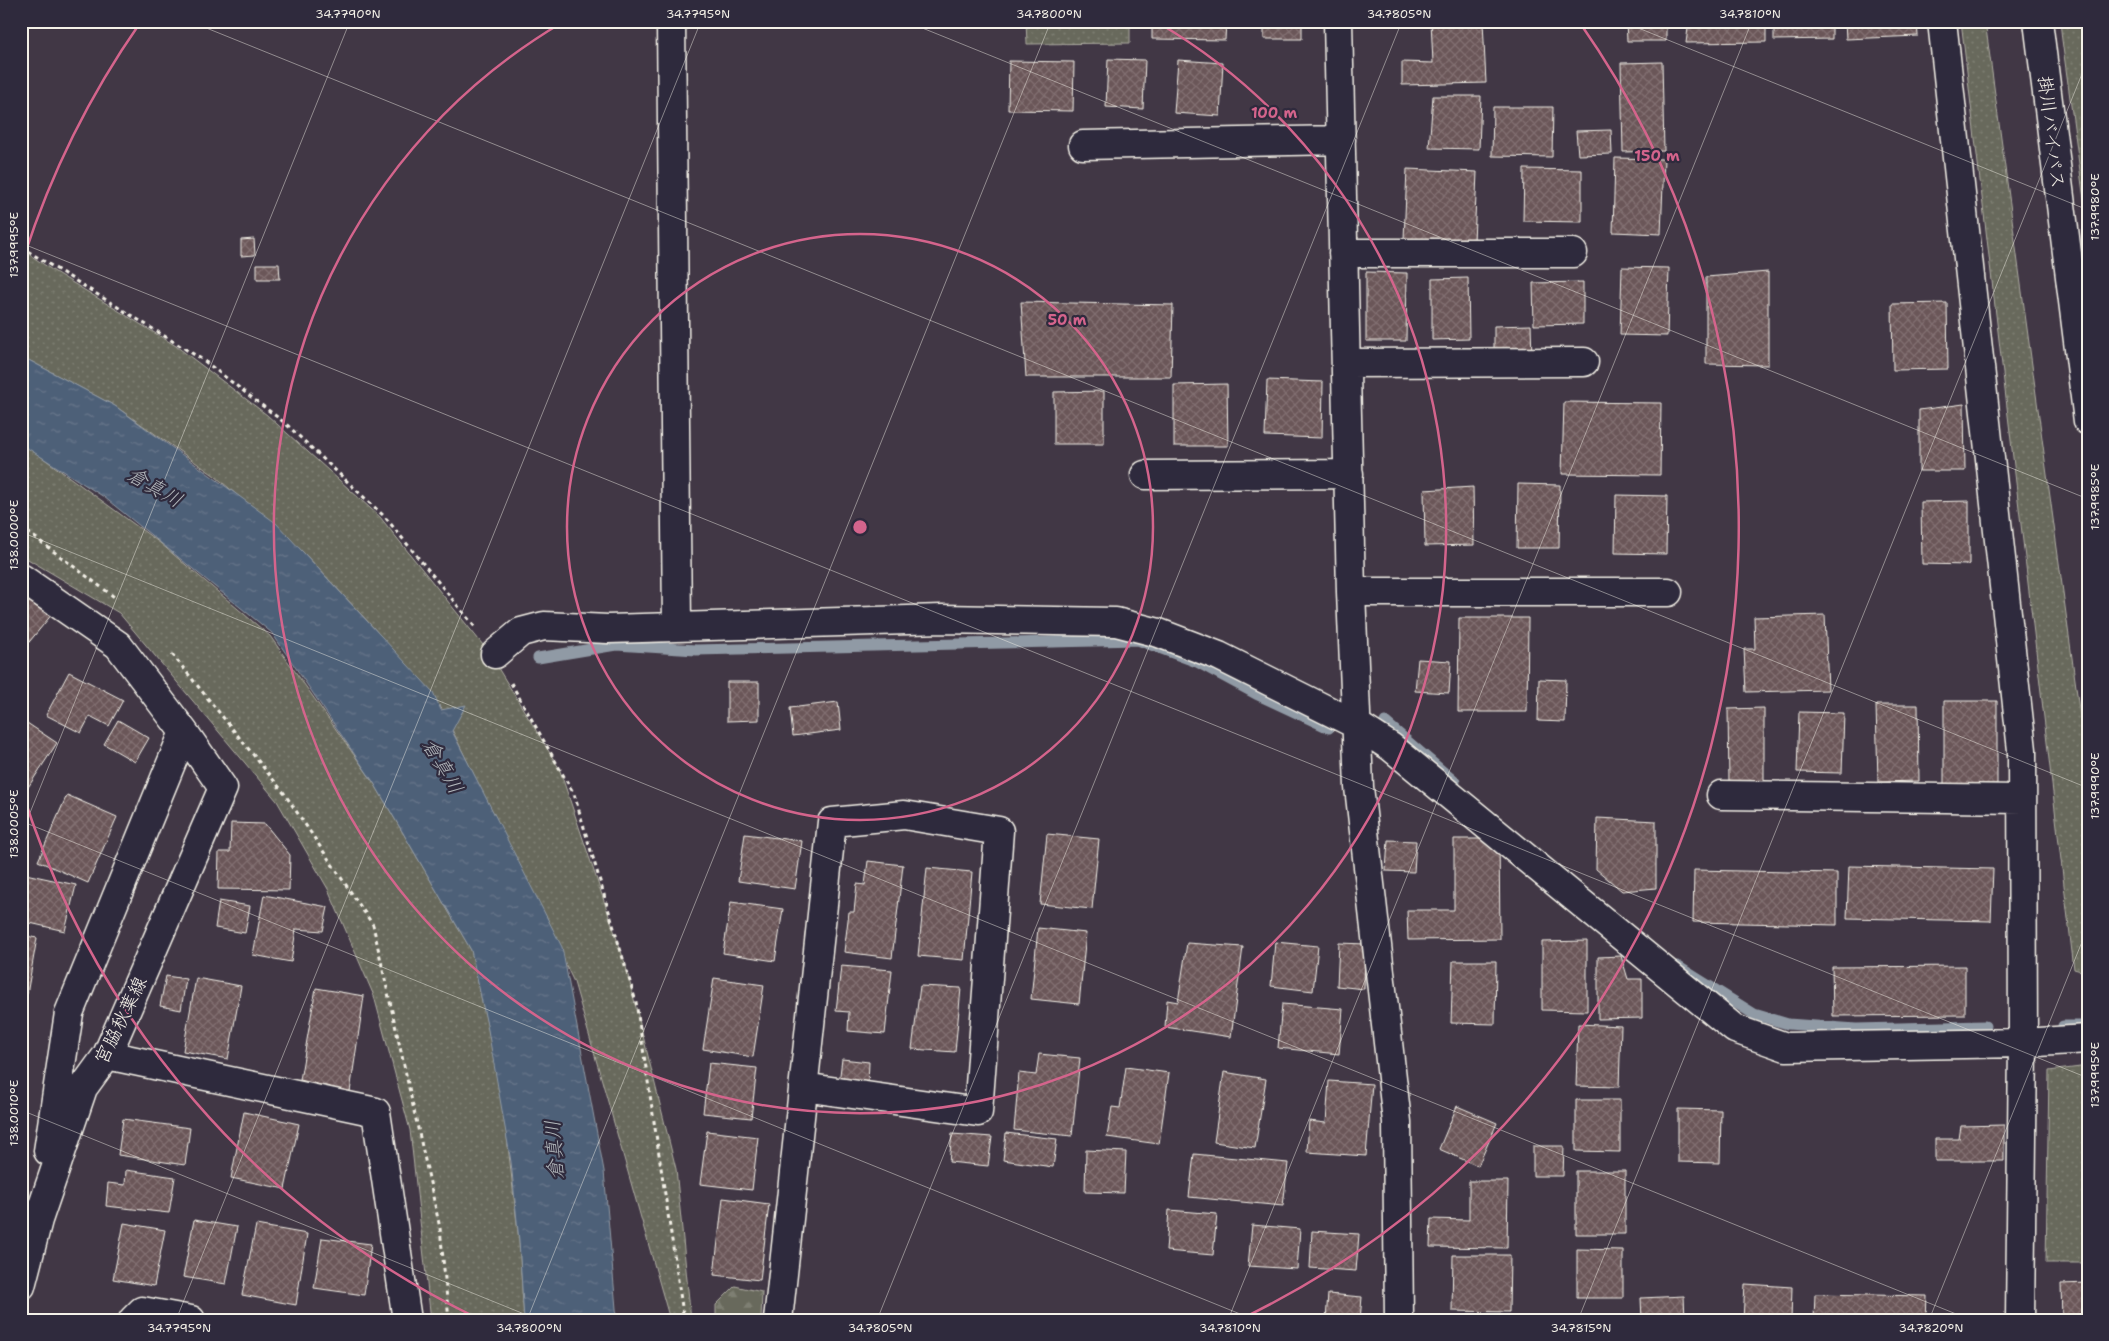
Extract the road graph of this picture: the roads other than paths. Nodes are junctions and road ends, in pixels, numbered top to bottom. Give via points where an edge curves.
1 (671, 21) edge
2 (1338, 21) edge
3 (1942, 21) edge
4 (2038, 21) edge
5 (1341, 140) junction
6 (1083, 145) dead end
7 (1343, 253) junction
8 (1573, 253) dead end
9 (1584, 362) dead end
10 (1346, 363) junction
11 (2088, 421) edge
12 (1349, 474) junction
13 (1145, 475) dead end
14 (21, 578) edge
15 (1351, 592) junction
16 (1668, 592) dead end
17 (677, 626) junction
18 (495, 654) road end
19 (1357, 725) junction
20 (184, 732) junction
21 (1721, 795) dead end
22 (2022, 800) junction
23 (2088, 1039) edge
24 (2023, 1043) junction
25 (107, 1055) junction
26 (803, 1087) junction
27 (38, 1220) junction
28 (21, 1286) edge
29 (133, 1320) edge
30 (191, 1320) edge
31 (407, 1320) edge
32 (778, 1320) edge
33 (1399, 1320) edge
34 (2020, 1320) edge

1 - 17 main road
2 - 5 main road
3 - 22 main road via 2021,740
4 - 11 main road, 掛川バイパス
5 - 6 main road
5 - 7 main road
7 - 8 main road
7 - 10 main road
9 - 10 main road
10 - 12 main road
12 - 13 main road
12 - 15 main road
14 - 20 main road via 118,645
15 - 16 main road
15 - 19 main road
17 - 18 main road via 608,629 544,626 521,632
17 - 19 main road via 942,619 1116,622 1219,656
19 - 24 main road via 1391,747 1735,1029 1786,1047
19 - 33 main road via 1360,788 1397,1122
20 - 25 main road, 宮脇秋葉線 via 223,788
20 - 27 main road via 69,1013
21 - 22 main road
22 - 24 main road
23 - 24 main road
24 - 34 main road
25 - 27 main road, 宮脇秋葉線 via 83,1088
25 - 31 main road via 376,1112
26 - 26 main road via 832,822 904,815 999,830 978,1112
26 - 32 main road
27 - 28 main road, 宮脇秋葉線
29 - 30 main road via 142,1311

